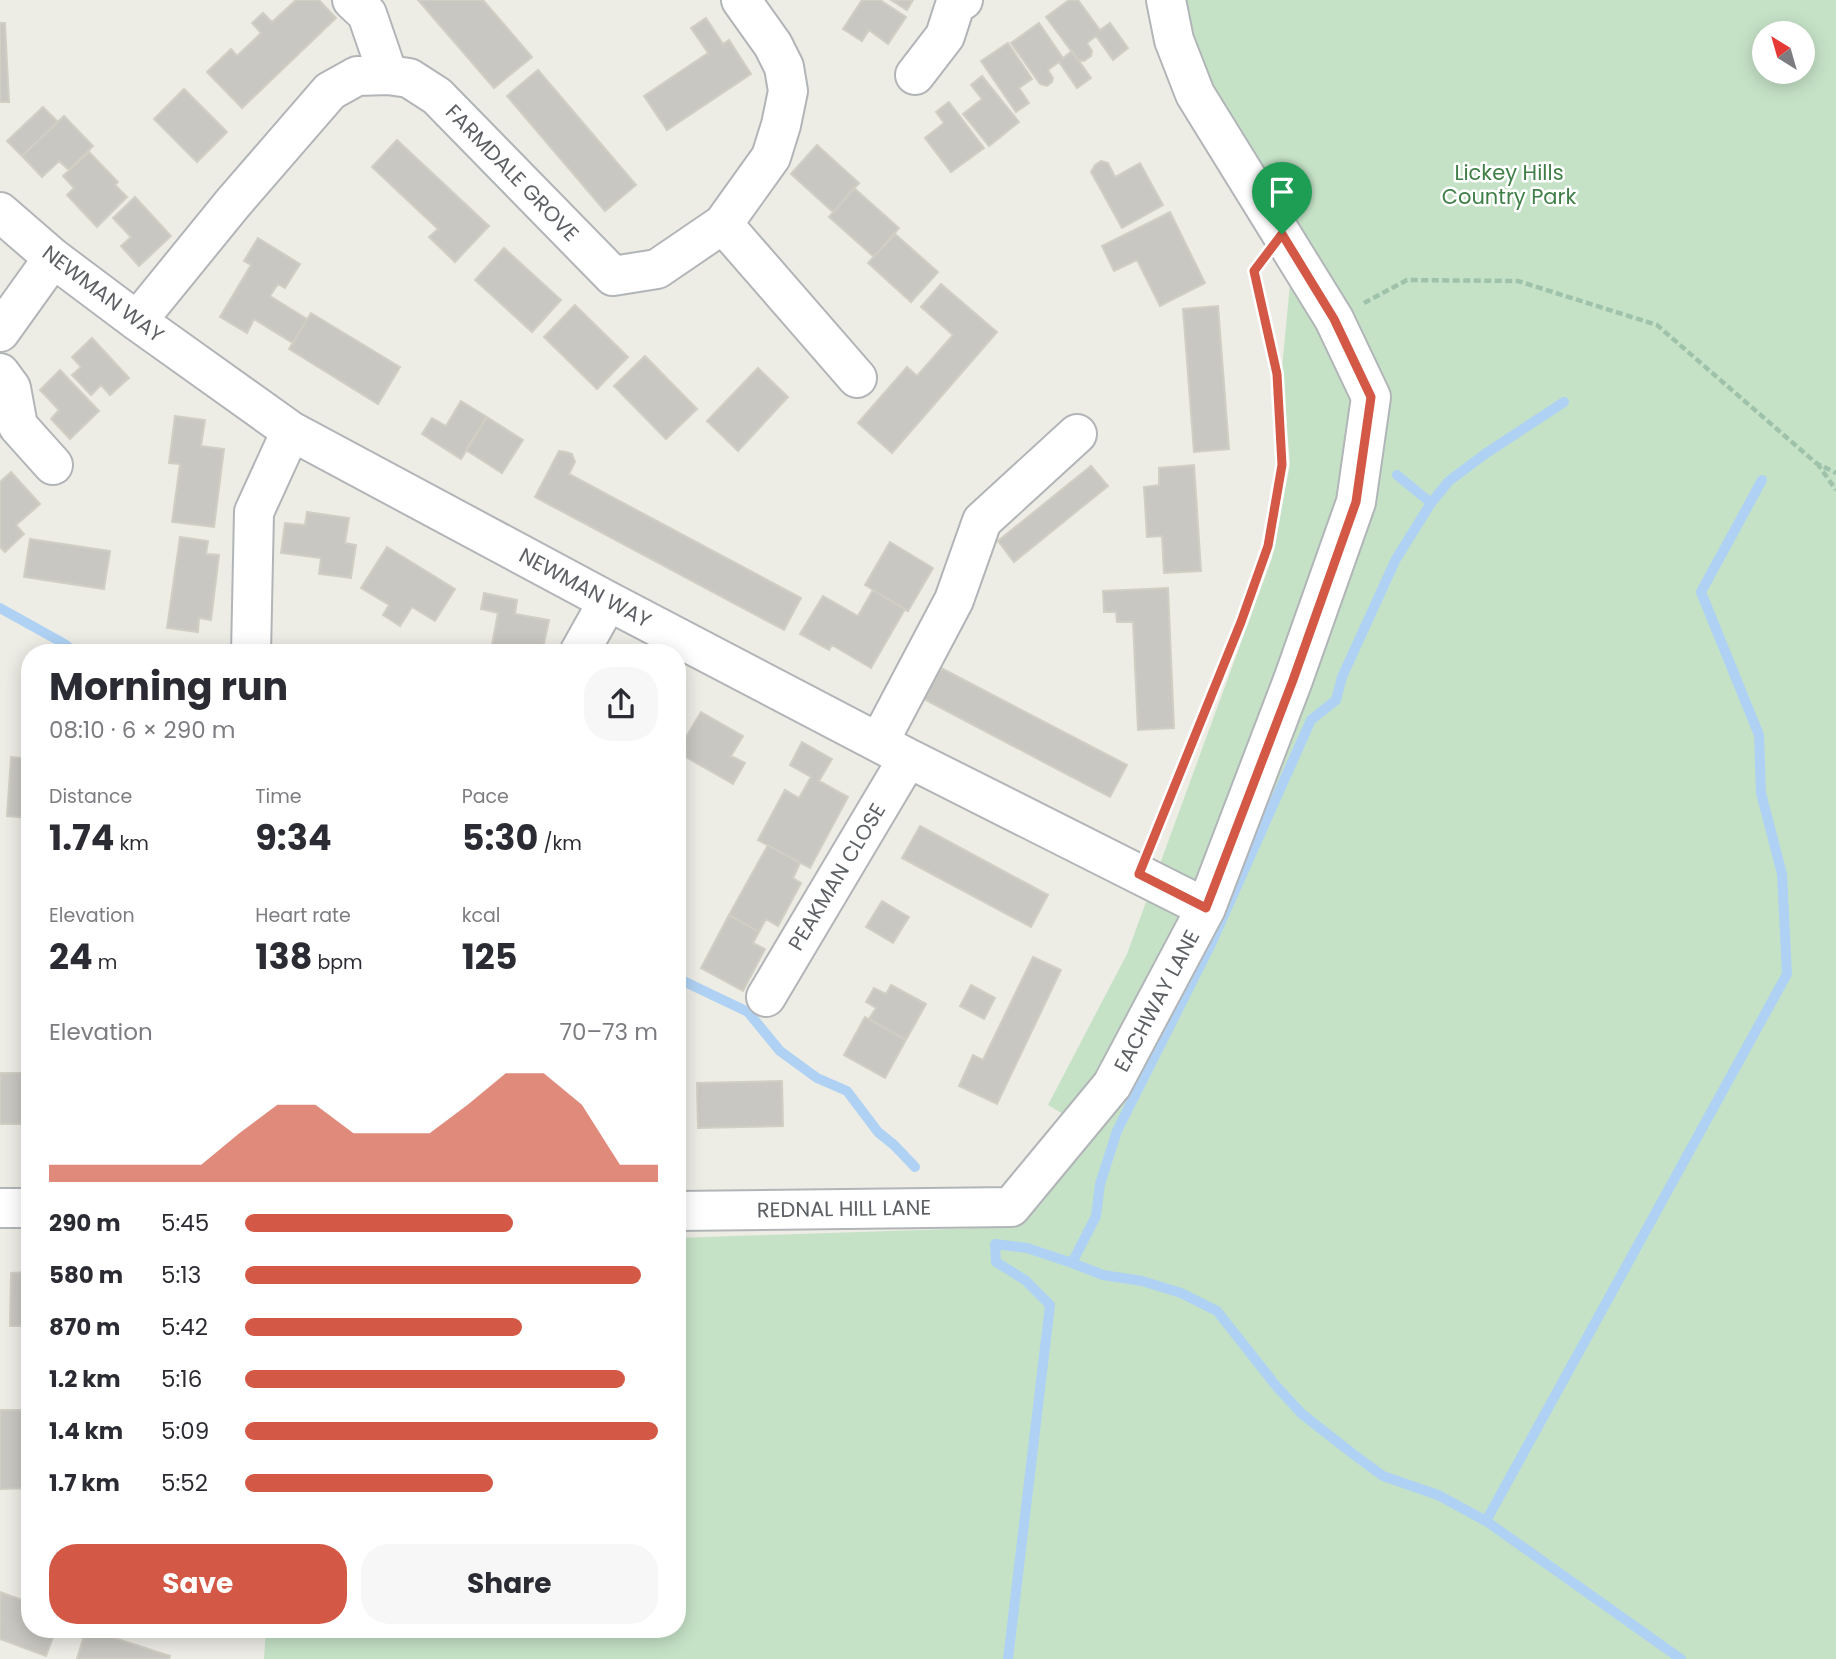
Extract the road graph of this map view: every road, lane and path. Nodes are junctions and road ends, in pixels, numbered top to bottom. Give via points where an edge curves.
1 (352, 0) edge
2 (741, 0) edge
3 (1166, 0) edge
4 (959, 3) edge
5 (388, 75) junction
6 (915, 75) dead end
7 (0, 212) edge
8 (723, 224) junction
9 (1282, 234) junction
10 (53, 258) junction
11 (1334, 319) junction
12 (137, 321) junction
13 (0, 332) edge
14 (857, 378) dead end
15 (5, 381) edge
16 (291, 431) junction
17 (1077, 434) dead end
18 (1816, 463) junction
19 (53, 465) dead end
20 (1836, 472) edge
21 (1836, 490) edge
22 (608, 601) junction
23 (251, 644) edge
24 (584, 644) edge
25 (893, 750) junction
26 (1139, 874) junction
27 (1206, 908) junction
28 (766, 997) dead end
29 (1011, 1207) joint
30 (0, 1208) edge
31 (21, 1208) edge
32 (686, 1211) edge

1 - 5 street via 367,14
2 - 8 street, FARMDALE GROVE via 785,67 788,91 771,157
3 - 9 street, EACHWAY LANE via 1174,40 1195,94
4 - 6 street via 945,36
5 - 8 street, FARMDALE GROVE via 408,78 437,96 613,276 657,269
5 - 12 street, FARMDALE GROVE via 358,76 330,91
7 - 10 street, NEWMAN WAY
8 - 14 street
9 - 11 street, EACHWAY LANE
9 - 26 path via 1254,271 1277,374 1282,465 1268,546
10 - 12 street, NEWMAN WAY
10 - 13 street
11 - 18 path via 1407,280 1518,281 1657,325
11 - 27 street, EACHWAY LANE via 1371,397 1356,502
12 - 16 street, NEWMAN WAY
15 - 19 street via 18,426
16 - 22 street, NEWMAN WAY
16 - 23 street via 254,512
17 - 25 street, PEAKMAN CLOSE via 982,521
18 - 20 path
18 - 21 path
22 - 24 street
22 - 25 street, NEWMAN WAY
25 - 26 street, NEWMAN WAY
25 - 28 street, PEAKMAN CLOSE
26 - 27 street, NEWMAN WAY
27 - 29 street, EACHWAY LANE via 1112,1085
29 - 32 street, REDNAL HILL LANE
30 - 31 street

